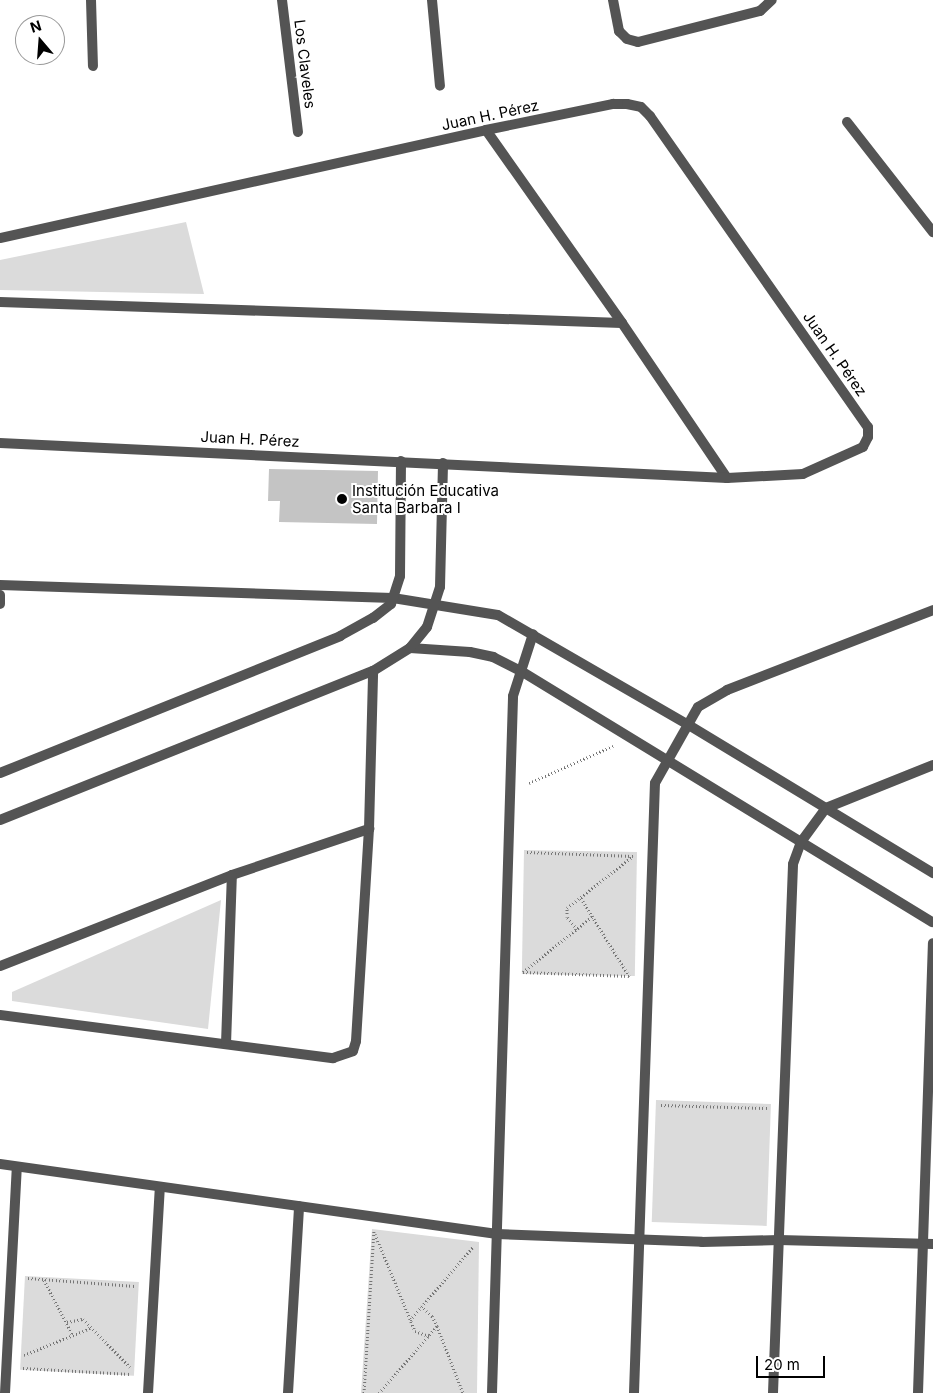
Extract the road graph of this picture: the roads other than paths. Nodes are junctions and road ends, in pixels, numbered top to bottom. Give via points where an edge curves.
1 (91, 0) edge
2 (282, 0) edge
3 (432, 0) edge
4 (612, 0) edge
5 (772, 0) edge
6 (93, 66) dead end
7 (440, 86) dead end
8 (847, 122) dead end
9 (486, 130) junction
10 (298, 132) dead end
11 (933, 232) edge
12 (0, 238) edge
13 (0, 302) edge
14 (622, 323) junction
15 (0, 443) edge
16 (402, 461) junction
17 (443, 463) junction
18 (727, 478) junction
19 (0, 585) edge
20 (0, 595) edge
21 (393, 598) junction
22 (0, 604) edge
23 (434, 605) junction
24 (933, 610) edge
25 (533, 634) junction
26 (410, 648) junction
27 (374, 671) junction
28 (521, 671) junction
29 (687, 724) junction
30 (666, 760) junction
31 (933, 765) edge
32 (0, 773) edge
33 (826, 808) junction
34 (0, 820) edge
35 (369, 829) junction
36 (801, 842) junction
37 (933, 873) edge
38 (232, 875) junction
39 (933, 922) edge
40 (933, 943) edge
41 (0, 966) edge
42 (0, 1015) edge
43 (226, 1044) junction
44 (0, 1164) edge
45 (17, 1167) junction
46 (160, 1187) junction
47 (299, 1206) junction
48 (498, 1234) junction
49 (639, 1239) junction
50 (779, 1240) junction
51 (928, 1244) edge
52 (5, 1393) edge
53 (148, 1393) edge
54 (288, 1393) edge
55 (492, 1393) edge
56 (634, 1393) edge
57 (773, 1393) edge
58 (918, 1393) edge

1 - 6 street
2 - 10 street, Los Claveles
3 - 7 street
4 - 5 street via 619,31 627,39 638,42 760,11
8 - 11 street
9 - 12 street, Juan H. Pérez
9 - 14 street
9 - 18 street, Juan H. Pérez via 612,104 641,107 868,427 863,447 803,474
13 - 14 street
14 - 18 street
15 - 16 street, Juan H. Pérez
16 - 17 street, Juan H. Pérez
16 - 21 street via 400,576
17 - 18 street, Juan H. Pérez
17 - 23 street via 440,587
19 - 21 street
20 - 22 street
21 - 23 street
21 - 32 street via 391,604 373,618 340,636
23 - 25 street via 498,615
23 - 26 street via 427,627
24 - 29 street via 727,690 698,706
25 - 28 street
25 - 29 street
26 - 27 street
26 - 28 street via 470,652 493,657
27 - 34 street
27 - 35 street
28 - 30 street
28 - 48 street via 513,696
29 - 30 street
29 - 33 street
30 - 36 street
30 - 49 street via 655,783
31 - 33 street
33 - 36 street
33 - 37 street
35 - 38 street
35 - 43 street via 353,1051 332,1058
36 - 39 street
36 - 50 street via 793,864
38 - 41 street
38 - 43 street
40 - 51 street
42 - 43 street
44 - 45 street
45 - 46 street
45 - 52 street
46 - 47 street
46 - 53 street
47 - 48 street
47 - 54 street
48 - 49 street
48 - 55 street
49 - 50 street via 702,1242
49 - 56 street
50 - 51 street
50 - 57 street
51 - 58 street

